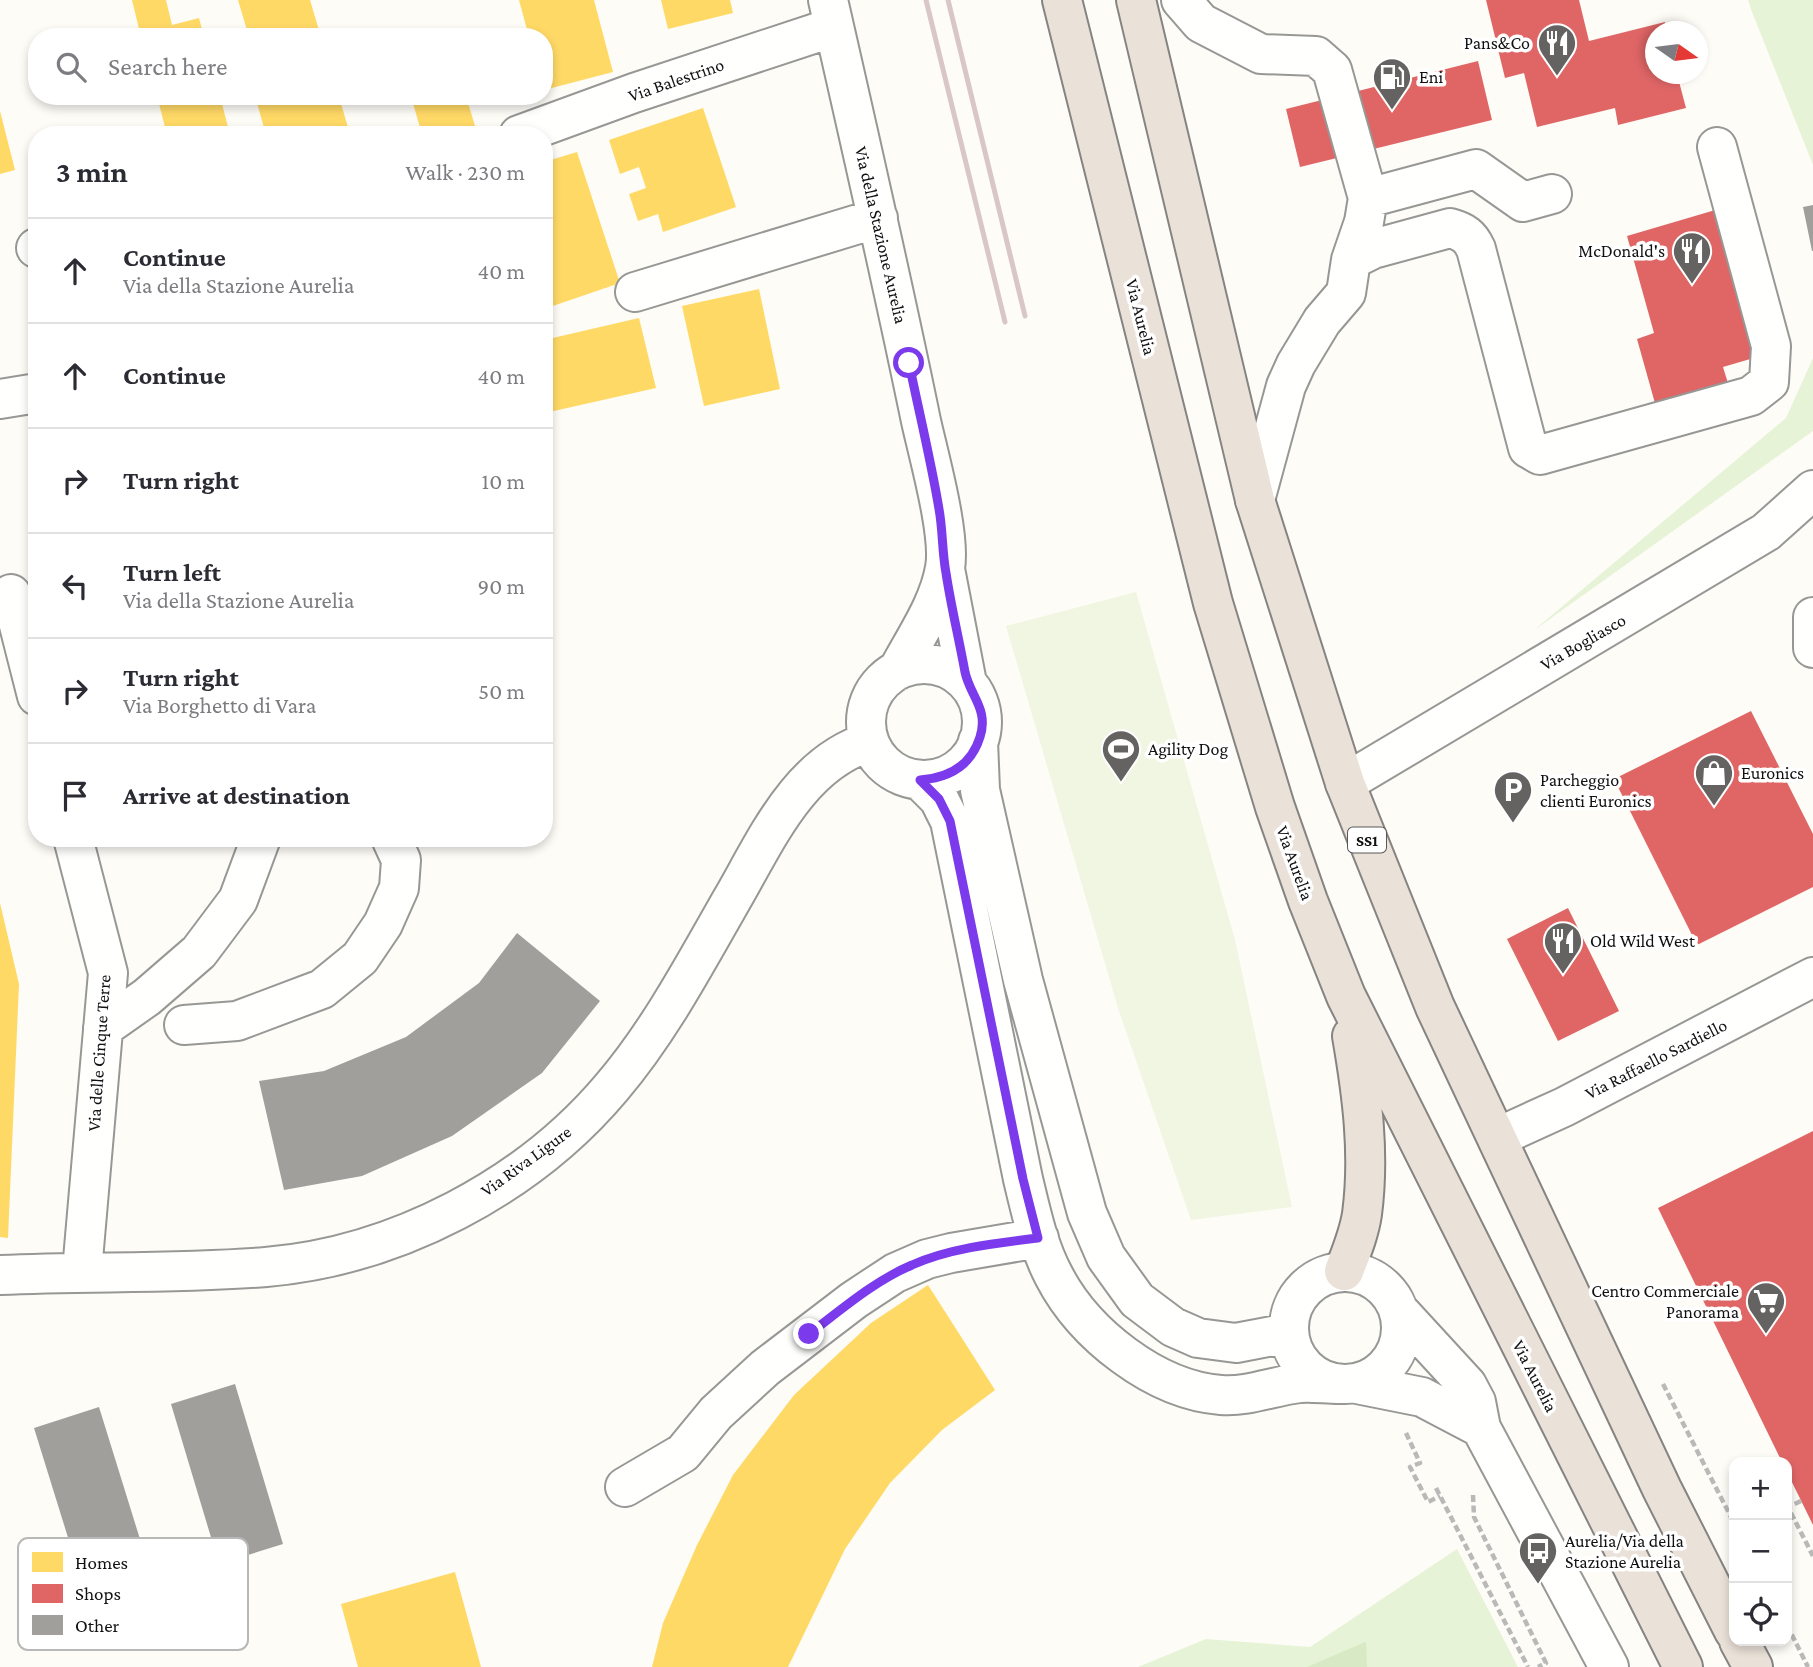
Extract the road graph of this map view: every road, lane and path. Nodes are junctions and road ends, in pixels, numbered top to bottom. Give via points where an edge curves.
1 (1062, 0) edge
2 (1136, 0) edge
3 (1181, 0) edge
4 (831, 13) edge
5 (544, 126) edge
6 (1717, 148) dead end
7 (1552, 194) dead end
8 (1368, 198) junction
9 (878, 218) junction
10 (1351, 260) junction
11 (635, 292) dead end
12 (28, 394) edge
13 (0, 399) edge
14 (1813, 490) edge
15 (1255, 500) junction
16 (945, 569) junction
17 (11, 594) dead end
18 (1813, 617) edge
19 (1813, 648) edge
20 (28, 661) edge
21 (898, 670) junction
22 (967, 682) junction
23 (978, 741) junction
24 (869, 742) junction
25 (920, 780) junction
26 (1345, 783) junction
27 (75, 847) edge
28 (258, 847) edge
29 (395, 847) edge
30 (1813, 977) edge
31 (1346, 996) junction
32 (184, 1025) dead end
33 (103, 1028) junction
34 (1498, 1137) junction
35 (1038, 1238) junction
36 (82, 1271) junction
37 (1344, 1271) junction
38 (0, 1275) edge
39 (1399, 1311) junction
40 (1289, 1333) junction
41 (1347, 1384) junction
42 (1663, 1384) dead end
43 (1481, 1428) junction
44 (1406, 1434) dead end
45 (625, 1487) dead end
46 (1436, 1488) dead end
47 (1472, 1493) dead end
48 (1440, 1496) junction
49 (1801, 1501) dead end
50 (1732, 1520) edge
51 (1813, 1556) edge
52 (1729, 1621) edge
53 (1792, 1635) edge
54 (1742, 1646) edge
55 (1528, 1667) edge
56 (1538, 1667) edge
57 (1609, 1667) edge
58 (1684, 1667) edge
59 (1753, 1667) edge
60 (1808, 1667) edge

1 - 31 highway, Via Aurelia via 1213,603 1275,807
2 - 15 highway, SS1
3 - 8 street via 1201,23 1261,54 1316,55 1332,69
4 - 5 street, Via Balestrino
4 - 9 street, Via della Stazione Aurelia
6 - 10 street via 1771,345 1769,382 1751,396 1540,455 1528,448 1471,238 1450,228 1373,249
7 - 8 street via 1523,202 1476,169
8 - 10 street
9 - 11 street
9 - 16 street, Via della Stazione Aurelia via 939,507
10 - 15 street via 1346,293 1322,321 1286,386
12 - 13 street
14 - 26 street, Via Bogliasco via 1766,532
15 - 26 highway, SS1
16 - 21 street, Via della Stazione Aurelia via 927,617
16 - 22 street
17 - 20 street
18 - 19 street
21 - 22 street via 933,663
21 - 24 street via 879,685 869,702
22 - 23 street via 978,699 982,719
23 - 25 street via 964,764 950,774
23 - 40 street via 980,790 1023,980 1087,1213 1106,1257 1137,1300 1164,1321 1198,1338 1236,1343
24 - 25 street via 888,768
24 - 36 street, Via Riva Ligure via 829,763 801,788 642,1049 612,1088 552,1146 503,1182 420,1227 326,1258 267,1267
25 - 35 street via 939,799 950,821
26 - 34 highway, SS1 via 1435,1007
27 - 33 street, Via delle Cinque Terre via 108,973
28 - 33 street via 238,900 199,952
29 - 32 street via 401,860 399,888 383,925 360,958 322,989 250,1017
30 - 34 street, Via Raffaello Sardiello
31 - 37 highway via 1360,1085 1365,1163 1362,1214
31 - 58 highway, Via Aurelia
33 - 36 street, Via delle Cinque Terre
34 - 52 highway, SS1 via 1662,1489
35 - 41 street via 1054,1276 1081,1314 1129,1360 1154,1376 1198,1392 1223,1395 1301,1383
35 - 45 street via 926,1259 895,1273 765,1368 692,1441
36 - 38 street, Via Riva Ligure
37 - 39 street via 1378,1282
37 - 40 street via 1311,1283 1298,1296
39 - 41 street via 1399,1347 1389,1364 1375,1377
39 - 43 street via 1467,1385
40 - 41 street via 1293,1352 1304,1367 1320,1379
41 - 43 street via 1422,1397
42 - 50 path
43 - 57 street
44 - 48 path via 1420,1463 1410,1467 1428,1502
46 - 48 path
47 - 56 path via 1474,1517 1546,1663
48 - 55 path
49 - 51 path via 1788,1507
53 - 60 path
54 - 59 highway

